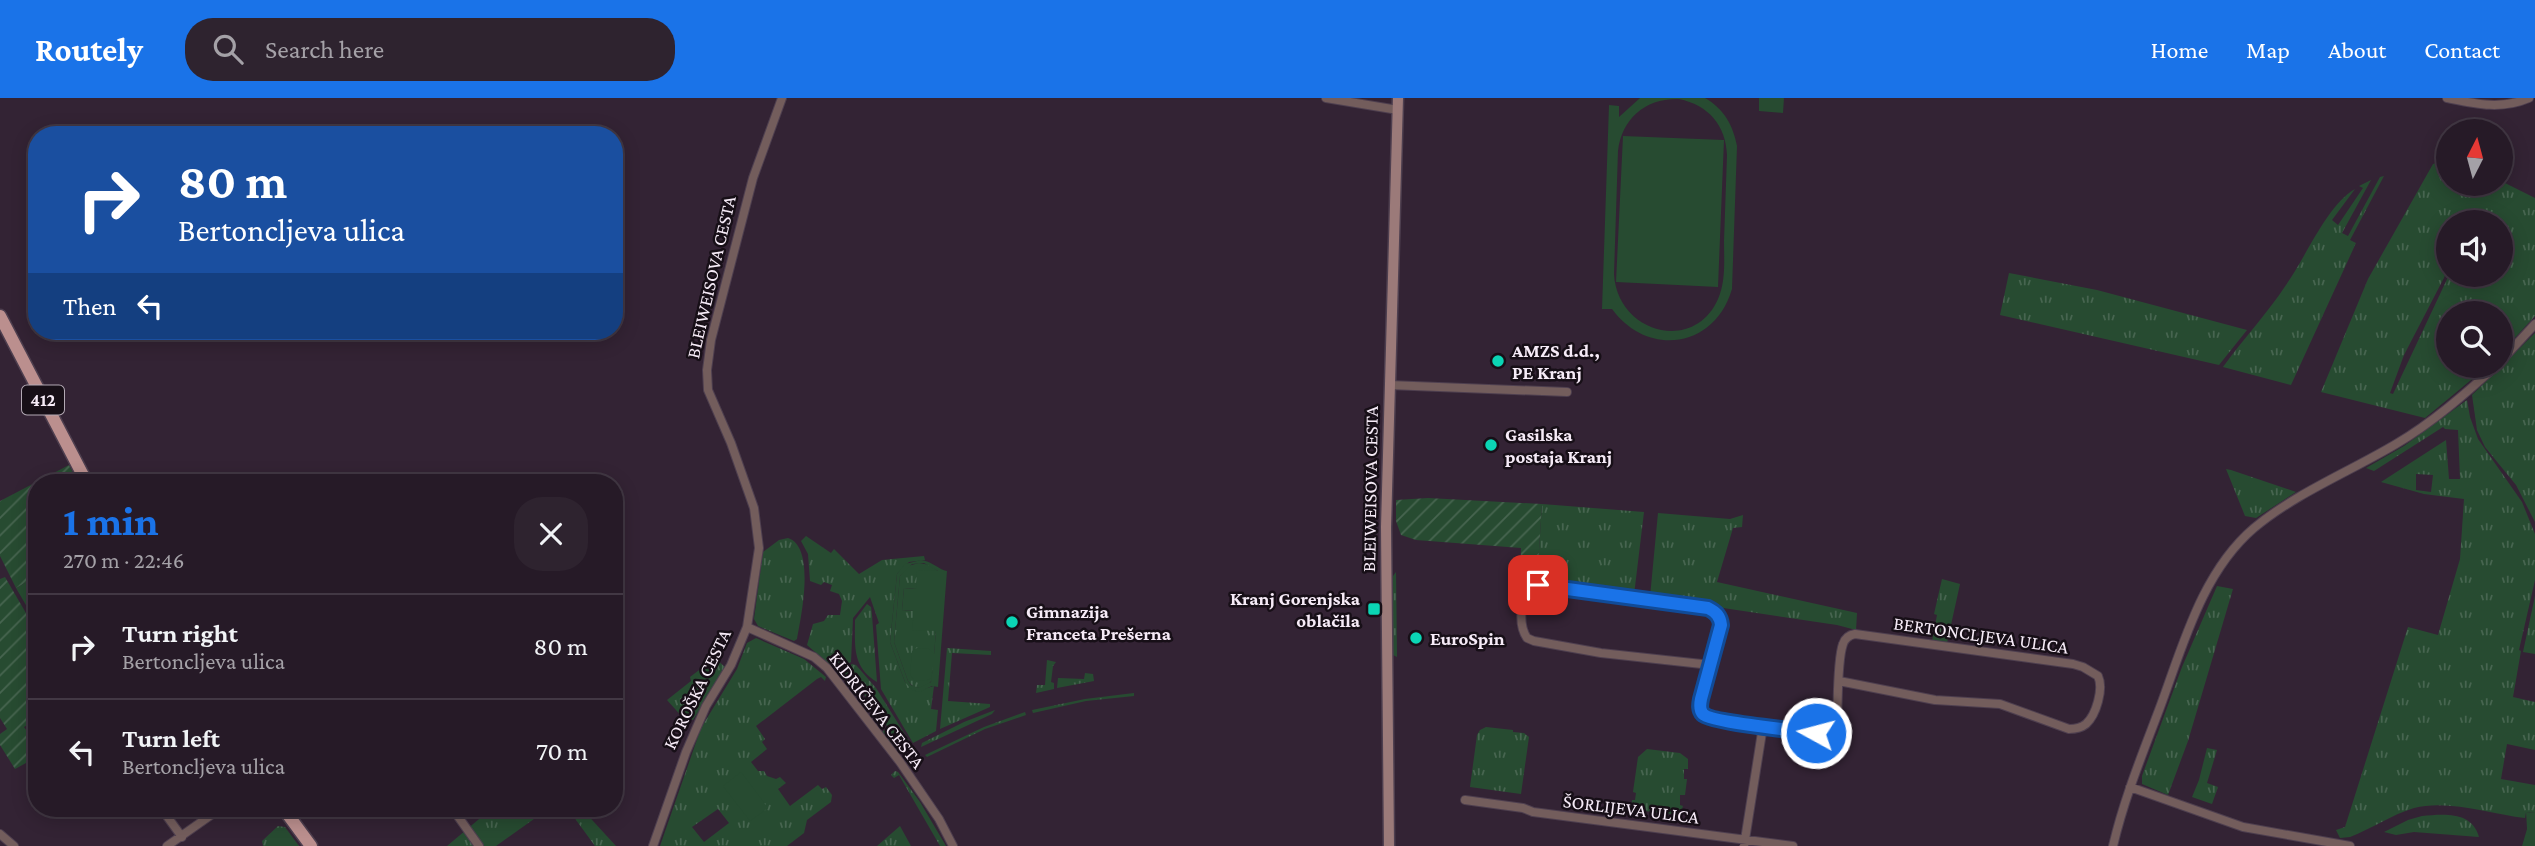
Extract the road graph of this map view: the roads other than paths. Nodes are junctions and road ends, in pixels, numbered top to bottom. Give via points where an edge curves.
1 (782, 98) edge
2 (1326, 98) edge
3 (2447, 98) edge
4 (2529, 98) edge
5 (1398, 104) edge
6 (0, 316) edge
7 (2535, 324) edge
8 (2513, 348) edge
9 (2482, 378) edge
10 (1389, 385) junction
11 (1567, 391) dead end
12 (82, 474) edge
13 (747, 627) junction
14 (1710, 666) junction
15 (1839, 681) junction
16 (1763, 726) junction
17 (2130, 787) junction
18 (1465, 800) dead end
19 (168, 817) edge
20 (210, 817) edge
21 (289, 817) edge
22 (458, 817) edge
23 (0, 834) edge
24 (2292, 836) junction
25 (182, 837) junction
26 (1744, 843) edge
27 (2349, 845) edge
28 (14, 846) edge
29 (167, 846) edge
30 (310, 846) edge
31 (479, 846) edge
32 (653, 846) edge
33 (953, 846) edge
34 (1389, 846) edge
35 (1793, 846) edge
36 (2113, 846) edge
37 (2289, 846) edge

1 - 13 street, BLEIWEISOVA CESTA via 753,178 707,370 708,390 754,508 759,548
2 - 5 street, BLEIWEISOVA CESTA
3 - 4 street via 2486,106 2512,105
5 - 10 main road, BLEIWEISOVA CESTA
6 - 12 main road, 412
7 - 8 street
9 - 17 street via 2398,443 2274,513 2234,550 2193,622
10 - 11 street, BLEIWEISOVA CESTA
10 - 34 main road, BLEIWEISOVA CESTA
13 - 32 street, KOROŠKA CESTA via 686,752
13 - 33 street, KIDRIČEVA CESTA via 814,657 827,668 900,762
14 - 14 street, BERTONCLJEVA ULICA via 1720,620 1708,608 1538,585 1524,596 1521,627 1534,641
14 - 16 street, BERTONCLJEVA ULICA via 1700,705 1704,715
15 - 15 street, BERTONCLJEVA ULICA via 1916,697 2000,704 2069,729 2087,724 2102,689 2098,676 2073,664 1855,634 1842,645
15 - 16 street, BERTONCLJEVA ULICA via 1834,730 1819,733
16 - 26 street
17 - 24 street via 2243,827
17 - 36 street
18 - 26 street, ŠORLIJEVA ULICA
19 - 25 street
20 - 25 street
21 - 30 main road
22 - 31 street
23 - 28 street
24 - 27 street
24 - 37 street
25 - 29 street
26 - 35 street, ŠORLIJEVA ULICA

